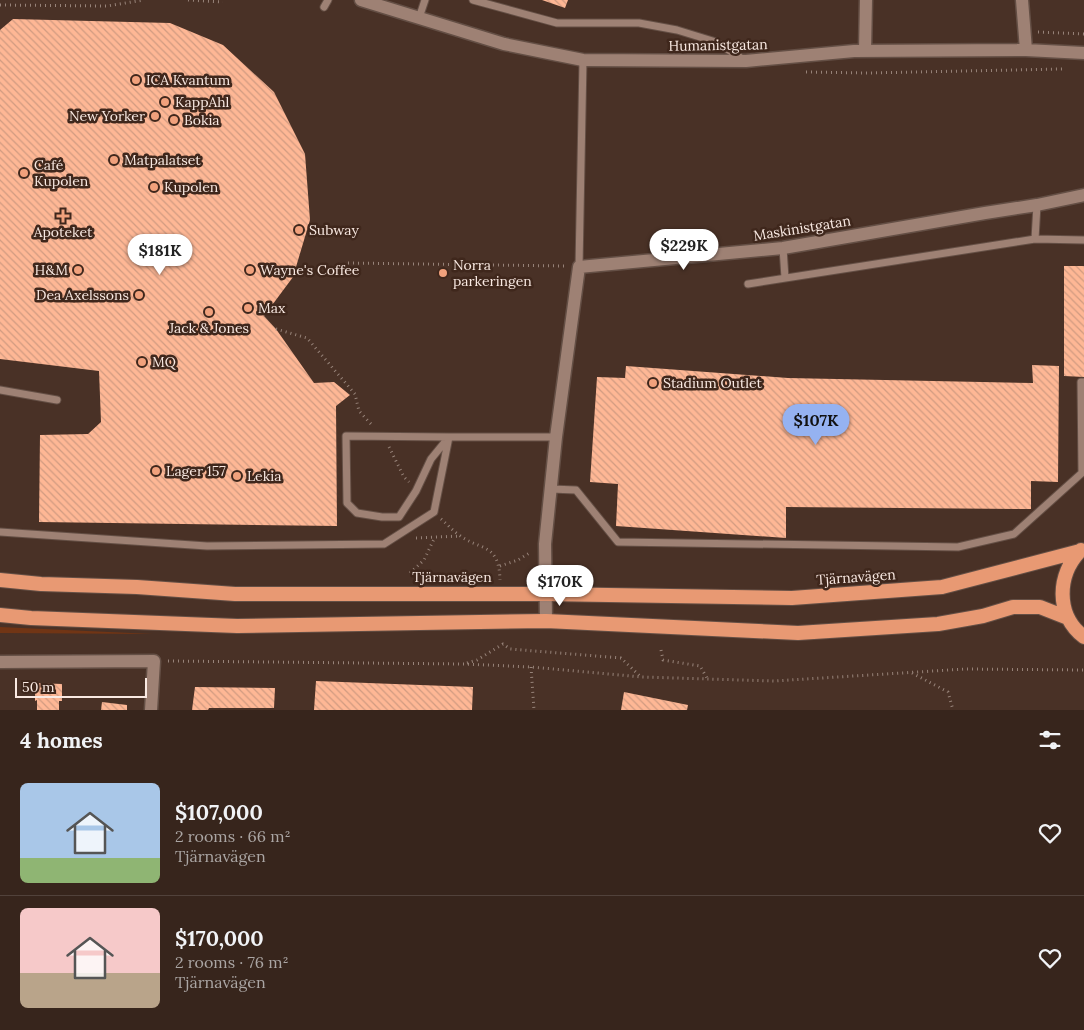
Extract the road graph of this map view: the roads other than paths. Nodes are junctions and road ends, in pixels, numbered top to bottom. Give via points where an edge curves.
1 (361, 0) edge
2 (425, 0) edge
3 (473, 0) edge
4 (866, 0) edge
5 (1022, 0) edge
6 (419, 18) junction
7 (1026, 50) junction
8 (866, 51) junction
9 (1084, 53) edge
10 (583, 60) junction
11 (746, 61) junction
12 (1084, 195) edge
13 (1037, 205) junction
14 (1035, 240) junction
15 (1084, 240) edge
16 (783, 248) junction
17 (579, 267) junction
18 (785, 278) junction
19 (748, 284) dead end
20 (1084, 382) edge
21 (0, 390) edge
22 (57, 400) dead end
23 (449, 437) junction
24 (556, 437) junction
25 (1083, 472) edge
26 (551, 489) junction
27 (0, 532) edge
28 (1082, 549) edge
29 (0, 580) edge
30 (546, 594) junction
31 (0, 615) edge
32 (1068, 618) junction
33 (546, 621) junction
34 (1084, 638) edge
35 (0, 662) edge
36 (151, 710) edge

1 - 6 street, Humanistgatan
2 - 6 lane
3 - 11 lane via 557,23 639,23 677,30 716,42
4 - 8 street
5 - 7 street
6 - 10 street, Humanistgatan via 504,44
7 - 8 street, Humanistgatan
7 - 9 street, Humanistgatan
8 - 11 street, Humanistgatan
10 - 11 street, Humanistgatan
10 - 17 lane
12 - 13 street, Maskinistgatan
13 - 14 lane
13 - 16 street, Maskinistgatan
14 - 15 lane
14 - 18 lane
16 - 17 street, Maskinistgatan
16 - 18 lane
17 - 24 street
18 - 19 lane
20 - 25 lane via 1081,382
21 - 22 lane
23 - 23 lane via 431,459 399,517 357,513 347,503 346,436
23 - 24 lane
23 - 27 lane via 434,512 384,544 207,546
24 - 26 street
25 - 26 lane via 1014,534 958,547 618,542 576,490
26 - 30 street
28 - 30 highway, Tjärnavägen via 942,587 792,598
28 - 32 highway via 1071,562 1063,582 1063,604
29 - 30 highway, Tjärnavägen via 235,594
30 - 33 street
31 - 33 highway via 237,626
32 - 33 highway via 1033,606 938,624 798,633
32 - 34 highway
35 - 36 street via 154,661

